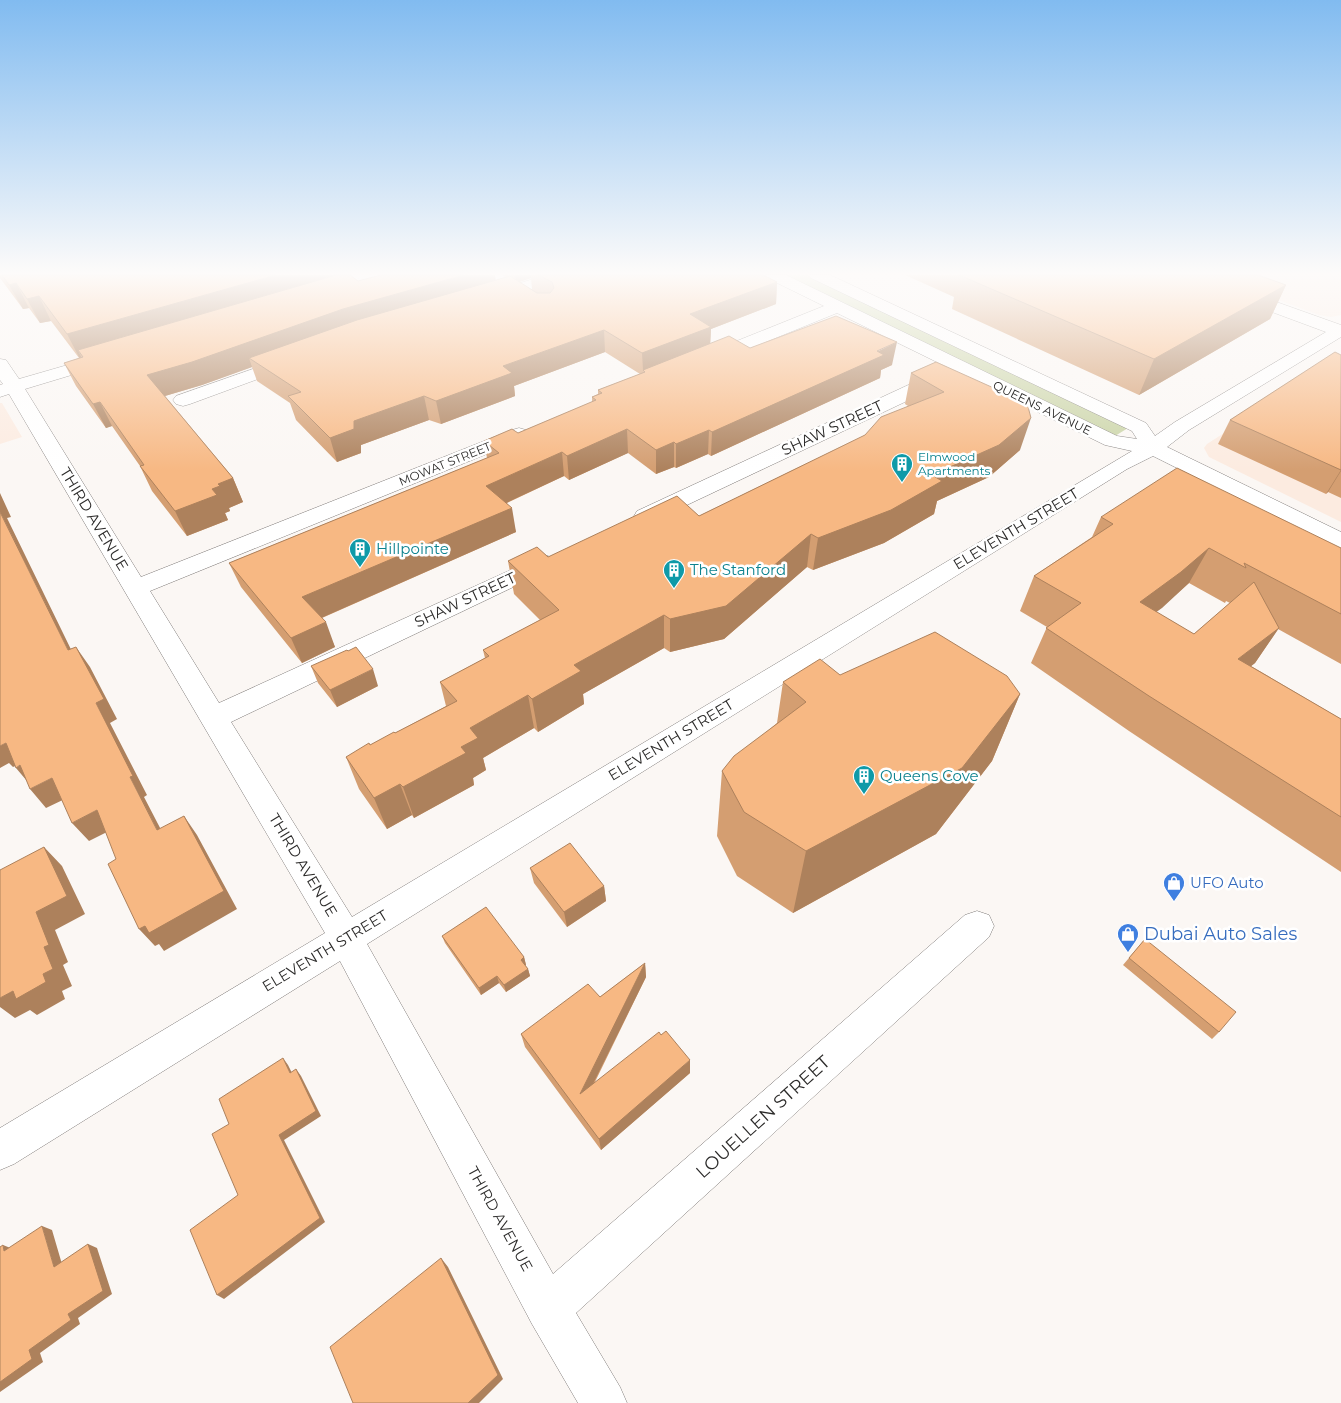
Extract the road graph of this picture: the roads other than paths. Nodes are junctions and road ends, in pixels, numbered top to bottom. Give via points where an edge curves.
1 (753, 340) edge
2 (905, 340) edge
3 (956, 340) edge
4 (1324, 340) edge
5 (115, 356) edge
6 (302, 357) edge
7 (0, 364) edge
8 (689, 366) edge
9 (961, 368) junction
10 (7, 389) edge
11 (183, 400) dead end
12 (541, 426) edge
13 (1153, 448) junction
14 (623, 526) edge
15 (1341, 541) edge
16 (560, 556) edge
17 (136, 588) junction
18 (214, 718) junction
19 (977, 926) dead end
20 (346, 938) junction
21 (0, 1150) edge
22 (548, 1308) junction
23 (604, 1403) edge

1 - 8 street
2 - 9 street, QUEENS AVENUE
3 - 13 street, QUEENS AVENUE via 1139,427
4 - 13 street, ELEVENTH STREET via 1182,426
5 - 10 street
6 - 11 street
7 - 10 street, THIRD AVENUE
9 - 13 street, QUEENS AVENUE via 1112,441
9 - 14 street, SHAW STREET
10 - 17 street, THIRD AVENUE
12 - 17 street, MOWAT STREET
13 - 15 street, QUEENS AVENUE
13 - 20 street, ELEVENTH STREET via 1120,465
16 - 18 street, SHAW STREET
17 - 18 street, THIRD AVENUE
18 - 20 street, THIRD AVENUE
19 - 22 street, LOUELLEN STREET
20 - 21 street, ELEVENTH STREET
20 - 22 street, THIRD AVENUE
22 - 23 street, THIRD AVENUE

